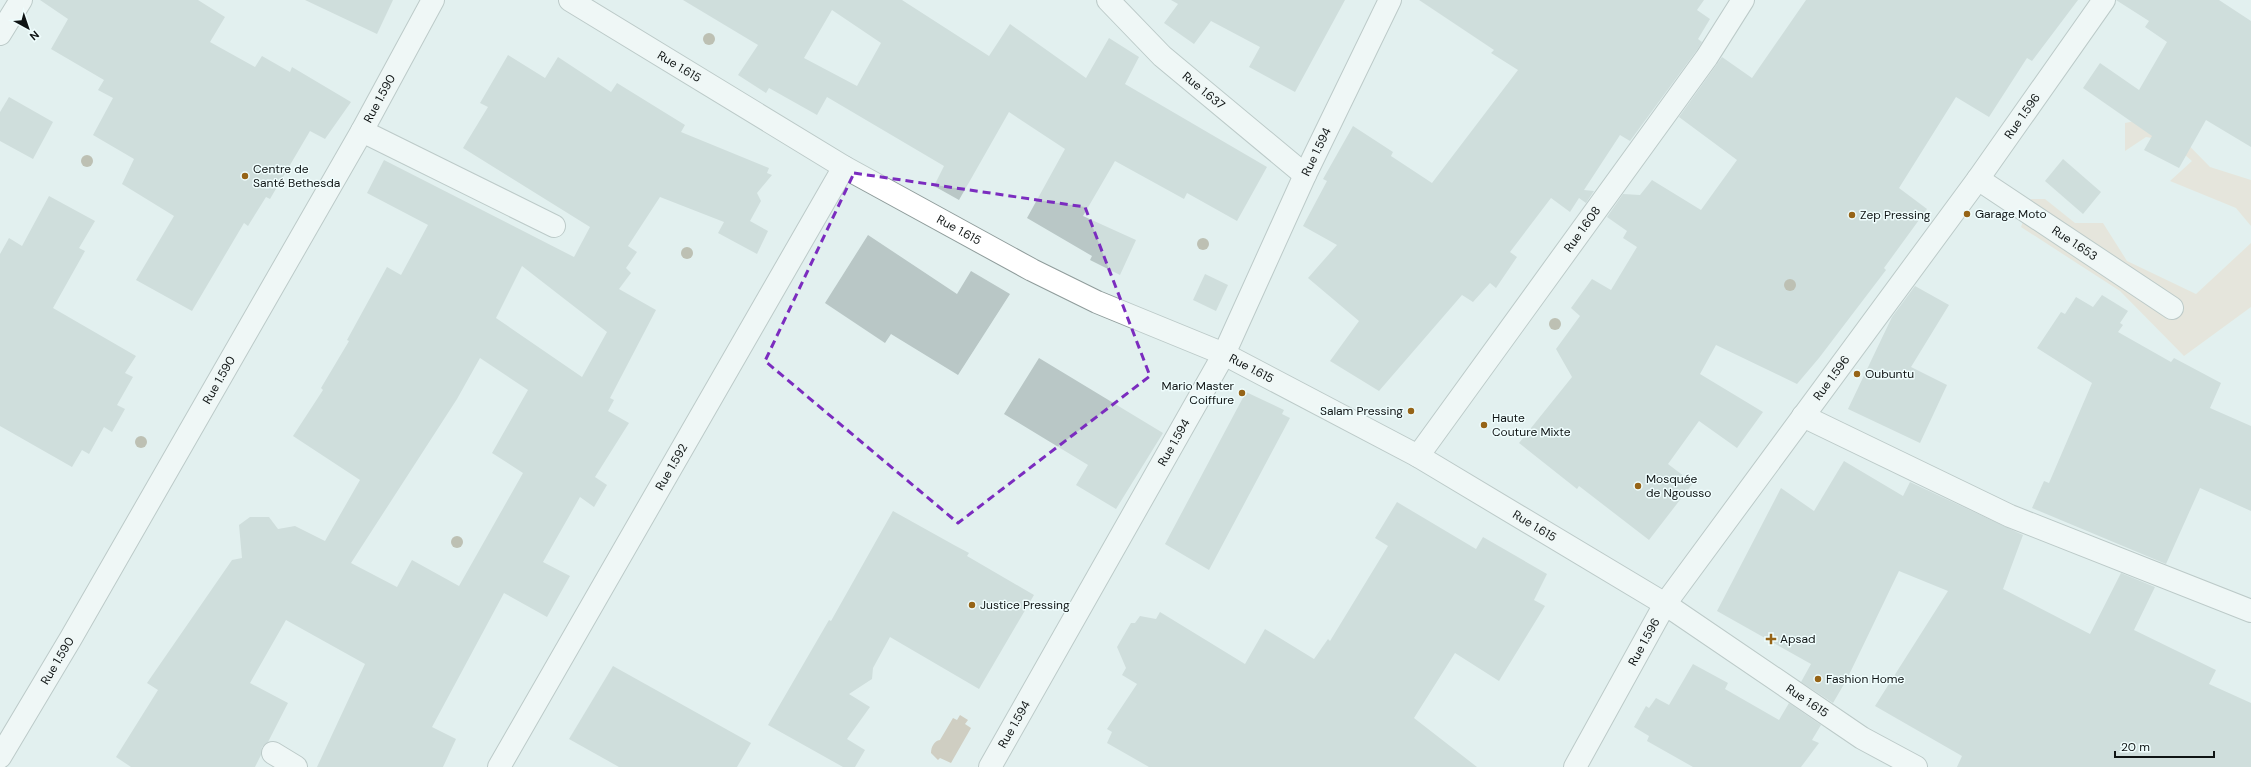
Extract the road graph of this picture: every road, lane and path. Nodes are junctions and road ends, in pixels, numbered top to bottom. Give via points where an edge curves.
1 (21, 0) edge
2 (433, 0) edge
3 (570, 0) edge
4 (1108, 0) edge
5 (1390, 0) edge
6 (1743, 0) edge
7 (2104, 0) edge
8 (0, 34) edge
9 (362, 131) junction
10 (844, 167) junction
11 (1305, 175) junction
12 (1978, 179) junction
13 (554, 226) dead end
14 (2172, 308) dead end
15 (1224, 354) junction
16 (1802, 416) junction
17 (1418, 456) junction
18 (1665, 604) junction
19 (2251, 611) edge
20 (273, 753) dead end
21 (0, 758) edge
22 (296, 767) edge
23 (499, 767) edge
24 (990, 767) edge
25 (1575, 767) edge
26 (1916, 767) edge

1 - 8 street
2 - 9 street, Rue 1.590
3 - 10 street, Rue 1.615
4 - 11 street, Rue 1.637 via 1162,56
5 - 11 street, Rue 1.594
6 - 17 street, Rue 1.608 via 1707,57
7 - 12 street, Rue 1.596
9 - 13 street
9 - 21 street, Rue 1.590
10 - 15 street, Rue 1.615 via 1045,277 1097,302
10 - 23 street, Rue 1.592
11 - 15 street, Rue 1.594
12 - 14 street, Rue 1.653
12 - 16 street, Rue 1.596
15 - 17 street, Rue 1.615
15 - 24 street, Rue 1.594
16 - 18 street, Rue 1.596
16 - 19 street via 2010,516
17 - 18 street, Rue 1.615
18 - 25 street, Rue 1.596
18 - 26 street, Rue 1.615 via 1862,738
20 - 22 street

